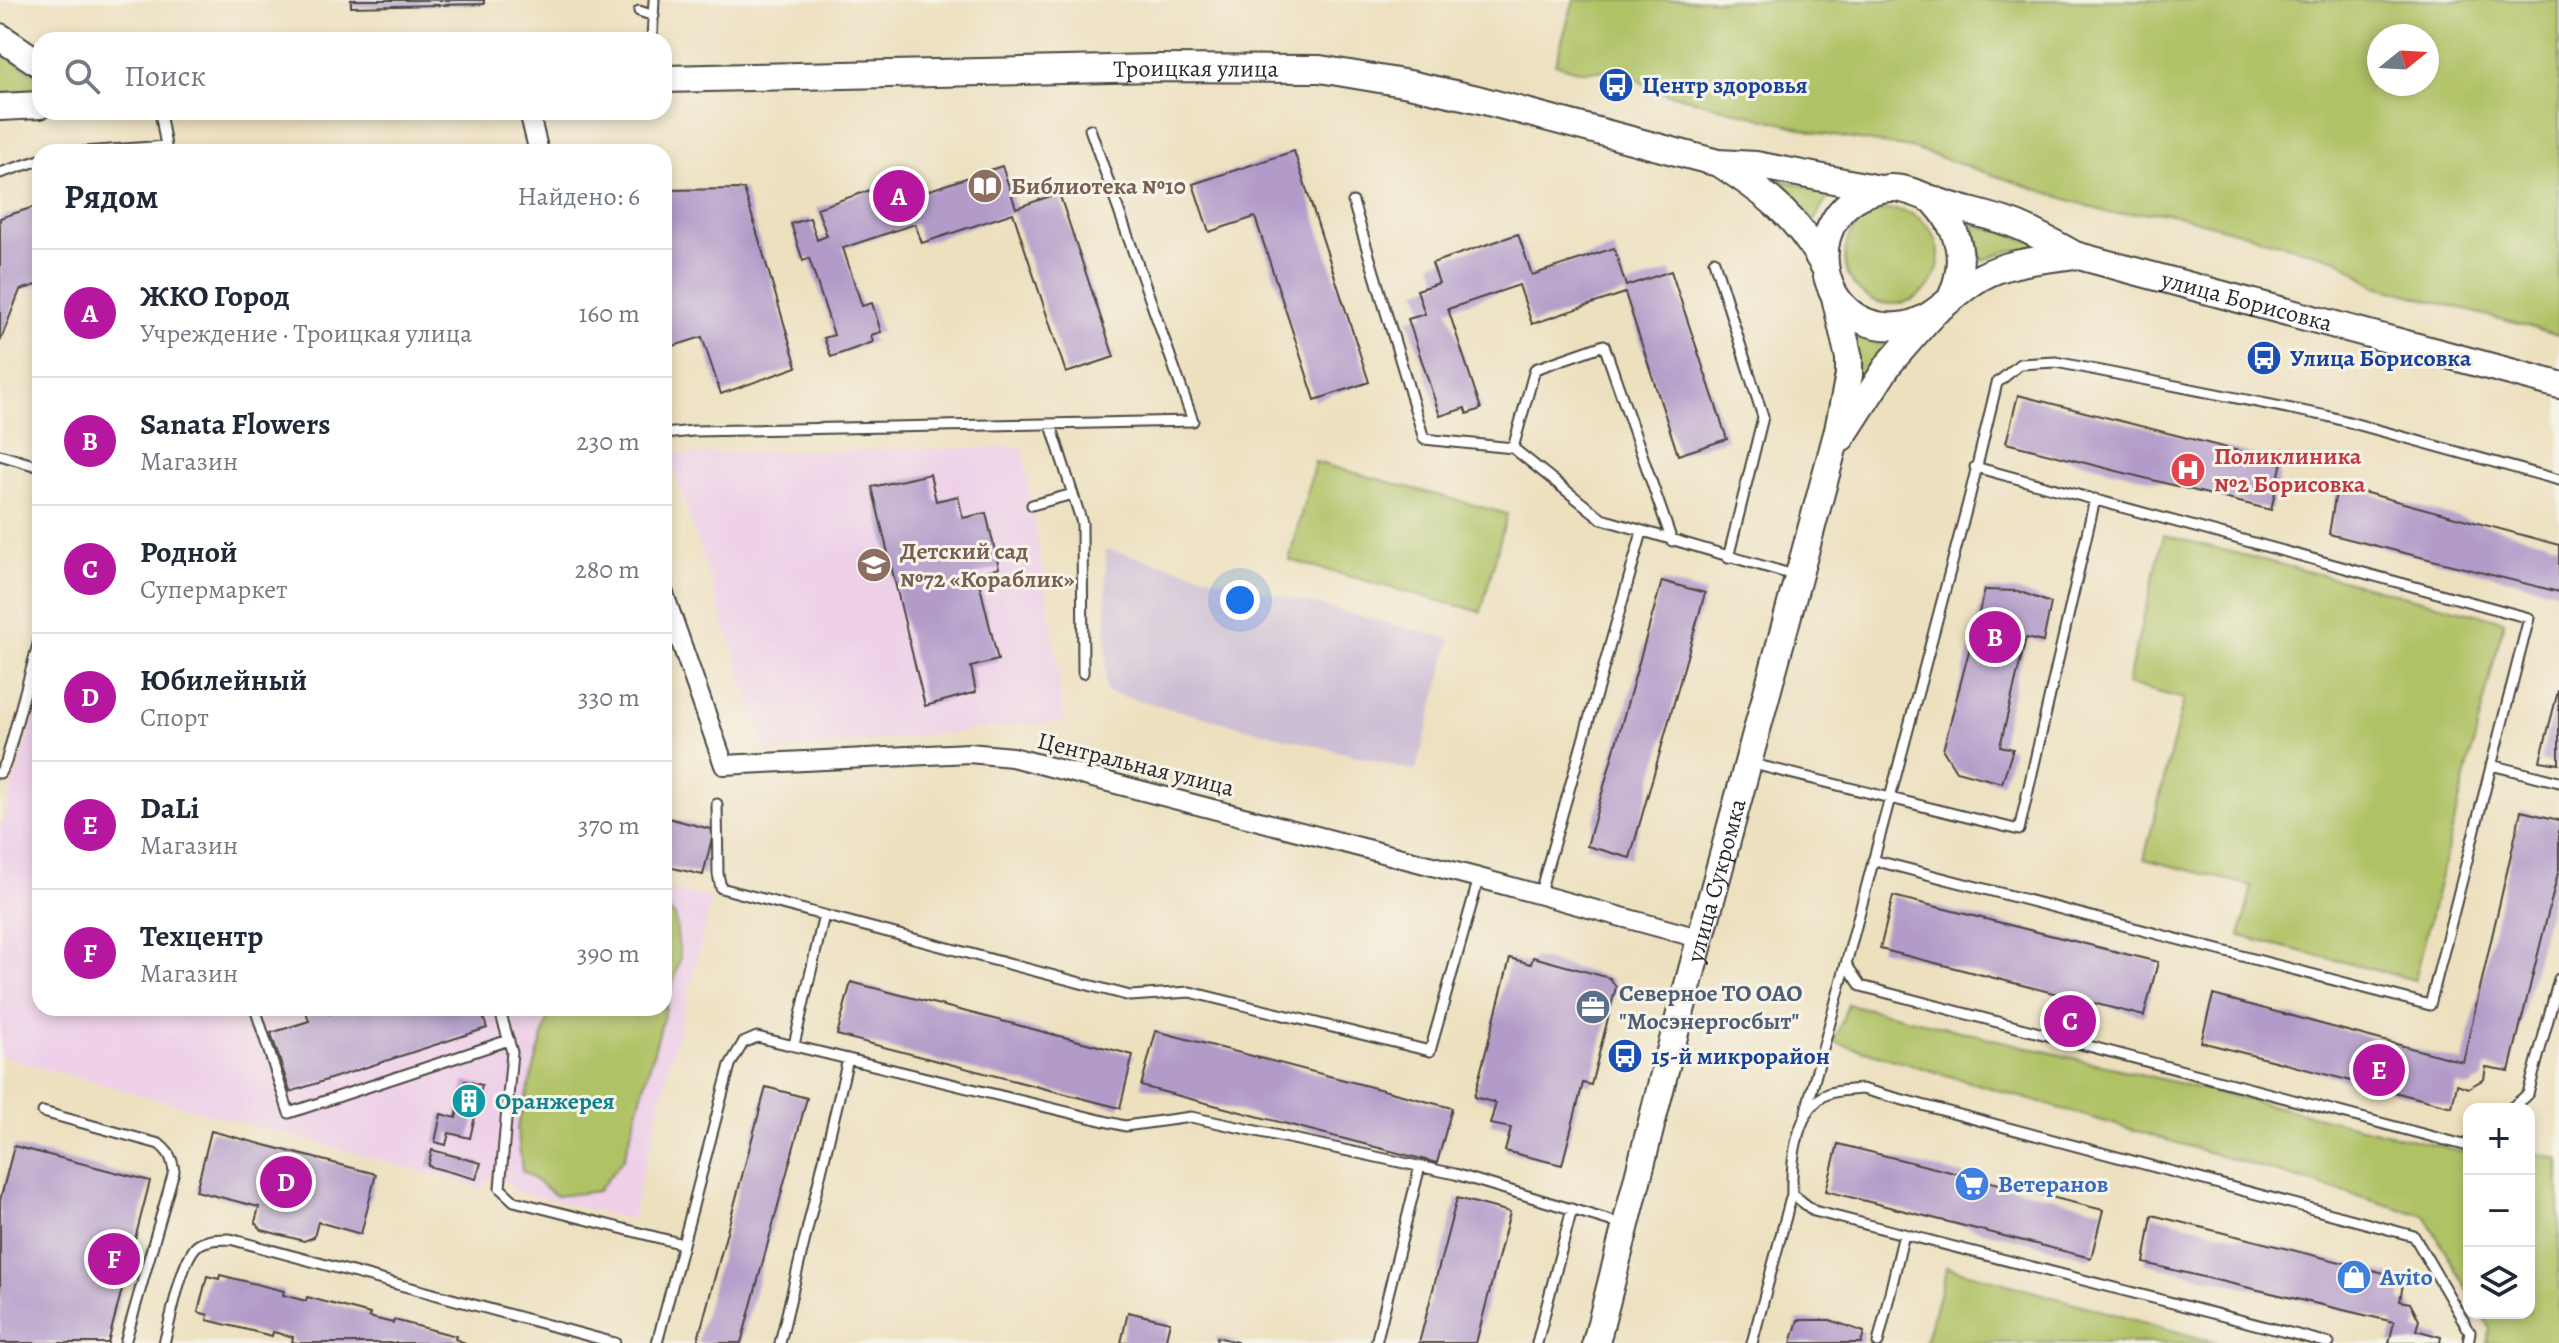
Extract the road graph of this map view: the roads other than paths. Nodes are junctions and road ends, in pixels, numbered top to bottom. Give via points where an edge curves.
1 (654, 0) edge
2 (639, 11) dead end
3 (654, 16) junction
4 (653, 32) edge
5 (0, 37) edge
6 (32, 59) edge
7 (672, 79) edge
8 (32, 105) edge
9 (0, 107) edge
10 (161, 120) edge
11 (531, 120) edge
12 (1090, 129) dead end
13 (165, 144) edge
14 (537, 144) edge
15 (32, 163) edge
16 (1718, 163) junction
17 (0, 173) edge
18 (1880, 189) junction
19 (1933, 200) junction
20 (1353, 202) dead end
21 (2075, 255) junction
22 (1714, 261) dead end
23 (1824, 266) junction
24 (1835, 297) junction
25 (1951, 298) junction
26 (1930, 317) junction
27 (2559, 385) edge
28 (1051, 425) junction
29 (672, 433) edge
30 (1513, 448) junction
31 (0, 455) edge
32 (1830, 464) junction
33 (32, 465) edge
34 (1975, 467) junction
35 (2559, 480) edge
36 (1073, 494) junction
37 (2095, 499) junction
38 (1032, 505) dead end
39 (1642, 532) junction
40 (1672, 541) junction
41 (1728, 558) junction
42 (1800, 577) junction
43 (672, 627) edge
44 (32, 666) edge
45 (1083, 673) dead end
46 (1749, 763) junction
47 (2491, 765) junction
48 (0, 773) edge
49 (2559, 782) edge
50 (1888, 800) junction
51 (717, 804) dead end
52 (1873, 860) junction
53 (1479, 878) junction
54 (1539, 896) junction
55 (824, 915) junction
56 (1702, 939) junction
57 (1846, 964) junction
58 (2559, 979) edge
59 (258, 1016) edge
60 (502, 1016) edge
61 (509, 1040) junction
62 (794, 1045) junction
63 (848, 1059) junction
64 (2517, 1103) edge
65 (43, 1112) dead end
66 (1805, 1114) junction
67 (2463, 1145) edge
68 (1420, 1166) junction
69 (1792, 1194) junction
70 (1572, 1209) junction
71 (1627, 1225) junction
72 (1904, 1234) junction
73 (683, 1244) junction
74 (125, 1343) edge
75 (164, 1343) edge
76 (615, 1343) edge
77 (657, 1343) edge
78 (780, 1343) edge
79 (1376, 1343) edge
80 (1537, 1343) edge
81 (1596, 1343) edge
82 (1752, 1343) edge
83 (1878, 1343) edge
84 (2329, 1343) edge
85 (2468, 1343) edge

1 - 3 lane
2 - 3 lane
3 - 4 lane
5 - 6 street
7 - 16 street, Троицкая улица via 1320,69 1477,99
8 - 9 street
10 - 13 lane
11 - 14 street
12 - 28 lane via 1193,421
15 - 17 lane
16 - 18 street, Троицкая улица via 1756,165
16 - 23 street, Троицкая улица via 1784,210
18 - 19 street via 1905,189
18 - 23 street via 1842,210 1828,236
19 - 21 street via 2021,227
19 - 25 street via 1960,243 1959,274
20 - 30 lane via 1424,439
21 - 25 street via 2000,269
21 - 27 street, улица Борисовка
22 - 41 lane via 1763,417
23 - 24 street
24 - 26 street via 1847,310 1885,326
24 - 32 street, улица Сукромка via 1849,375
25 - 26 street
26 - 32 street, улица Сукромка via 1889,364
28 - 29 lane
28 - 36 lane
30 - 39 lane via 1602,519
30 - 40 lane via 1535,369 1604,345
31 - 33 lane
32 - 42 street, улица Сукромка
34 - 35 lane via 1997,383 2020,364 2056,362 2327,416
34 - 37 lane
34 - 50 lane
36 - 38 lane
36 - 45 lane via 1082,523
37 - 47 lane via 2529,618
37 - 50 lane via 2019,830
39 - 40 lane
39 - 54 lane
40 - 41 lane
41 - 42 lane
42 - 46 street, улица Сукромка
43 - 53 street, Центральная улица via 724,765 969,753 1012,757
44 - 48 lane
46 - 50 lane
46 - 56 street, улица Сукромка
47 - 49 lane
47 - 52 lane via 2430,1005
50 - 52 lane
51 - 55 lane via 721,888
52 - 57 lane
53 - 54 street, Центральная улица
53 - 55 lane via 1430,1051 1190,992 1130,996
54 - 56 street, Центральная улица
55 - 62 lane
56 - 71 street, улица Сукромка
57 - 66 lane
57 - 67 lane via 1861,986
58 - 64 lane via 2528,1094
59 - 61 lane via 289,1113
60 - 61 lane
61 - 73 lane via 500,1188 514,1201
62 - 63 lane
62 - 73 lane via 757,1037 736,1051
63 - 68 lane via 1125,1126 1191,1117
63 - 78 lane
65 - 74 lane via 159,1144 172,1161 174,1171
66 - 69 lane via 1791,1163
66 - 85 lane via 1828,1094 1862,1089 2414,1236 2470,1332
68 - 70 lane
68 - 79 lane
69 - 72 lane via 1814,1211
69 - 82 lane
70 - 71 lane
70 - 80 lane
71 - 81 street, улица Сукромка
72 - 83 lane
72 - 84 lane
73 - 77 lane
75 - 76 lane via 187,1260 200,1244 230,1239

